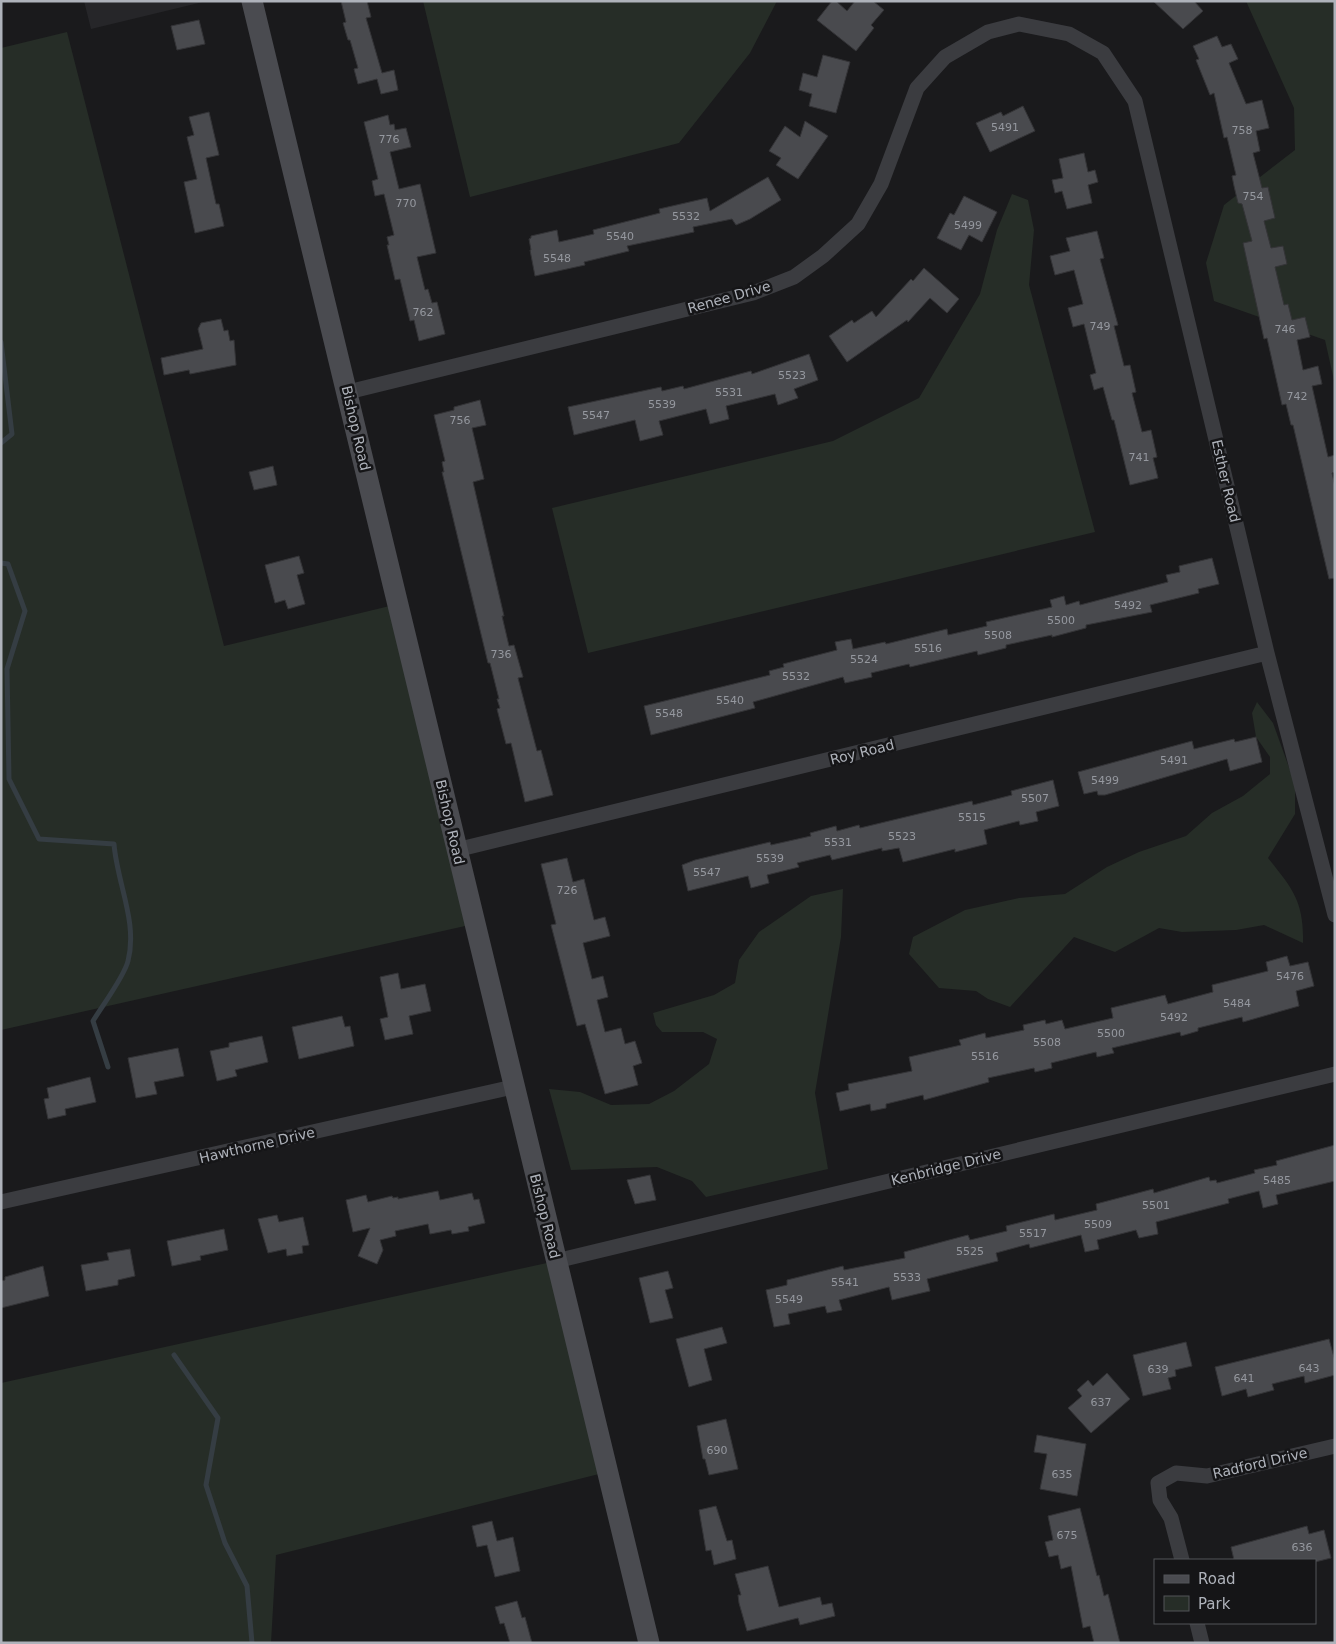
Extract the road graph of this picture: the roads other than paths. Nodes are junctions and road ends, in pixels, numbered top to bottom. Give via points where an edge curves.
1 (252, 1) edge
2 (1103, 53) joint
3 (348, 392) junction
4 (1267, 653) junction
5 (456, 850) junction
6 (1335, 915) edge
7 (1335, 1074) edge
8 (513, 1087) junction
9 (1, 1202) edge
10 (556, 1261) junction
11 (1335, 1446) edge
12 (1182, 1559) edge
13 (1197, 1624) edge
14 (649, 1643) edge
15 (1202, 1643) edge

1 - 3 street, Bishop Road
2 - 3 street, Renee Drive via 1069,34 1019,24 988,32 945,57 917,88 881,184 858,224 794,277 753,293
2 - 4 street, Esther Road via 1135,101
3 - 5 street, Bishop Road
4 - 5 street, Roy Road
4 - 6 street, Esther Road
5 - 8 street, Bishop Road
7 - 10 street, Kenbridge Drive
8 - 9 street, Hawthorne Drive
8 - 10 street, Bishop Road
10 - 14 street, Bishop Road
11 - 12 street, Radford Drive via 1207,1476 1176,1473 1158,1483 1160,1500 1172,1518
13 - 15 street

